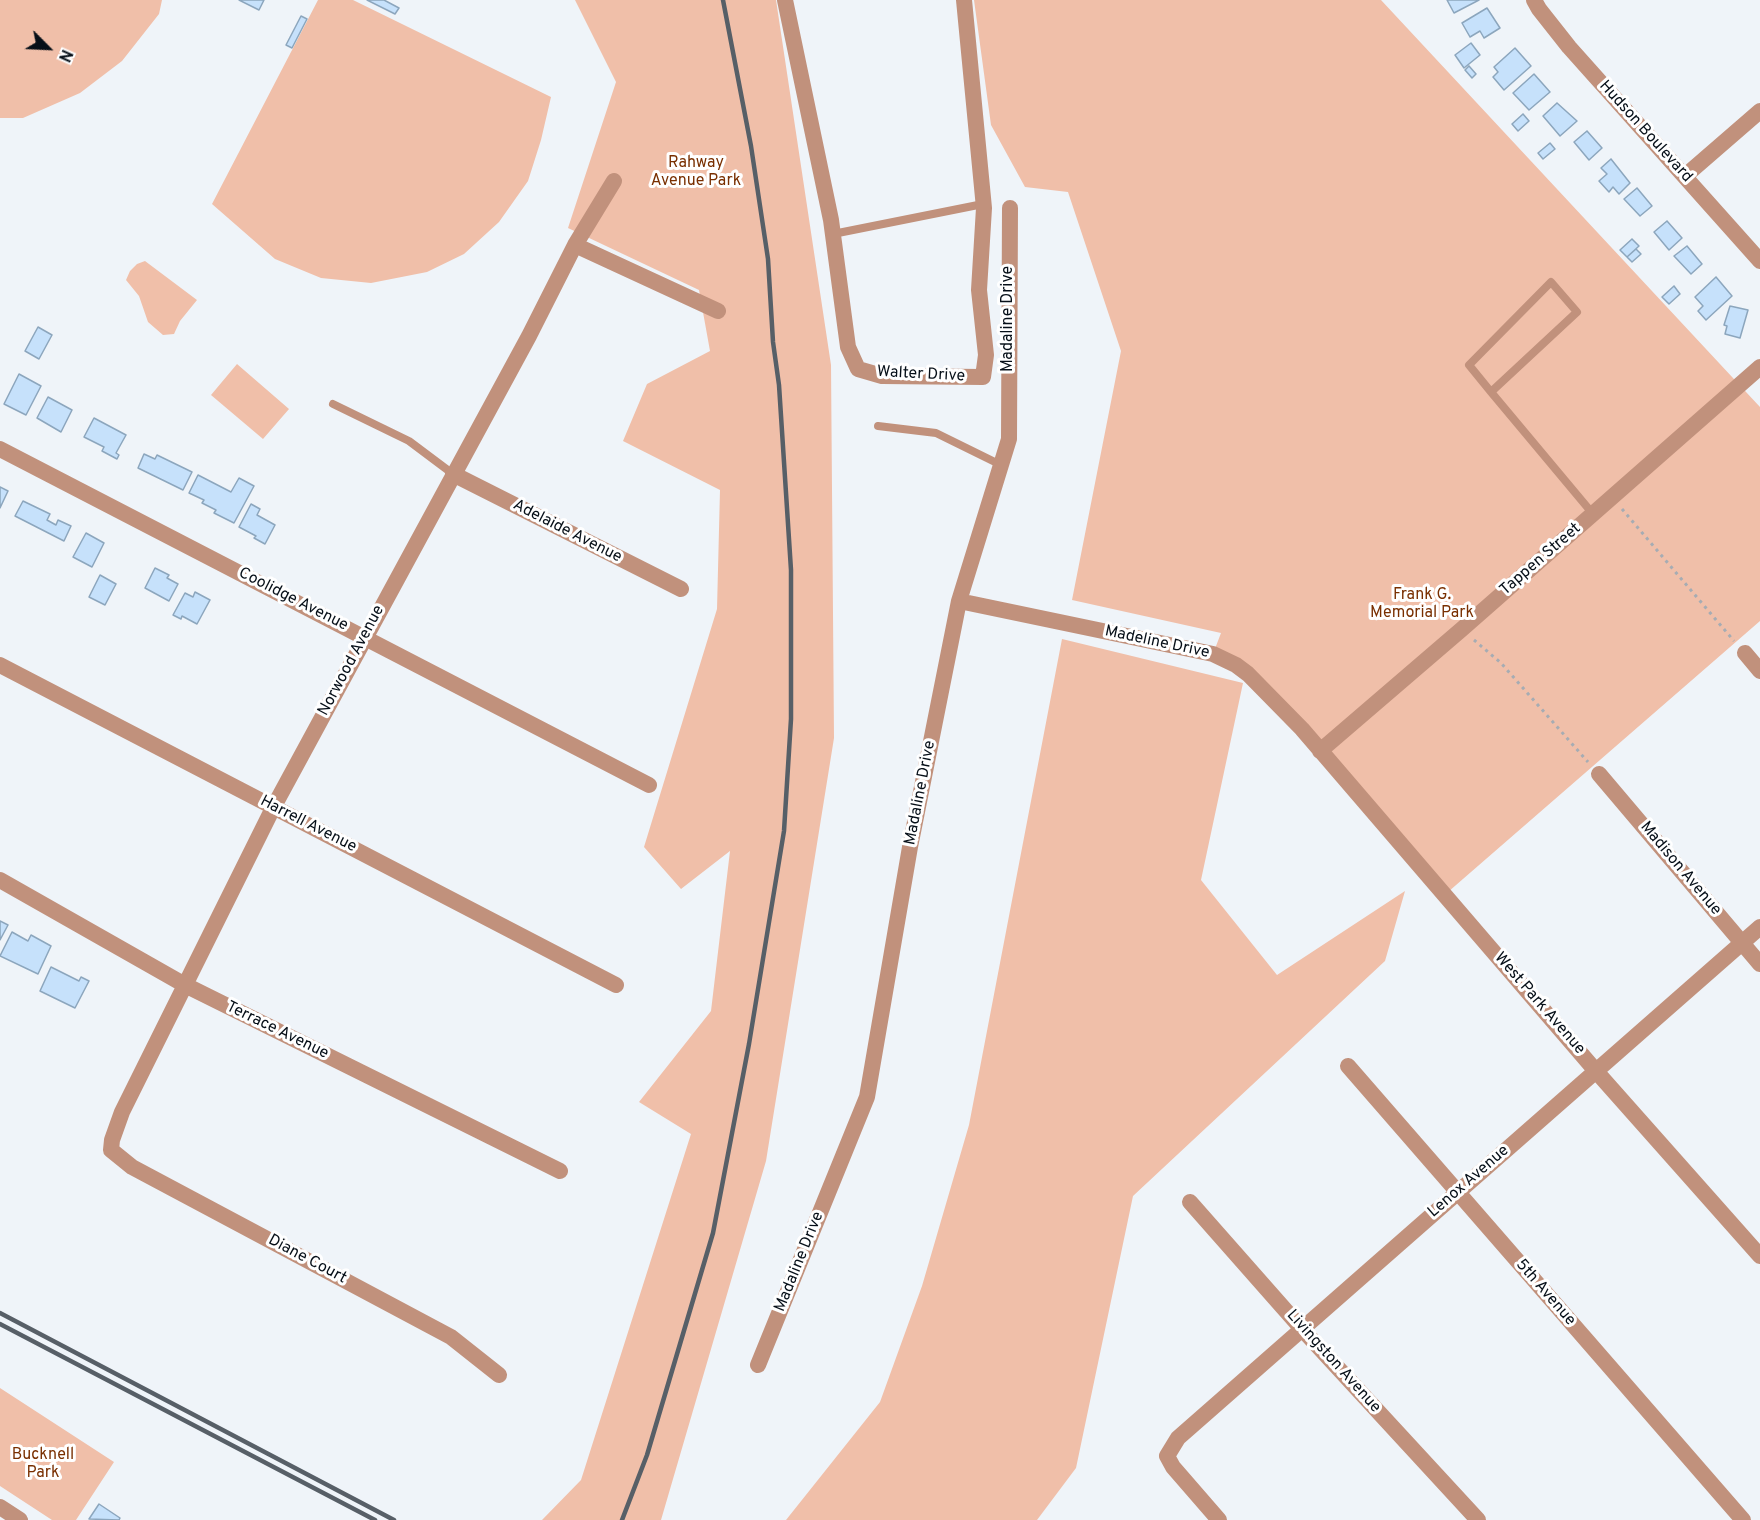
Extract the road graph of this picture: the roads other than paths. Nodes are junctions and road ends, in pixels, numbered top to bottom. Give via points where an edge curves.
1 (785, 0) edge
2 (964, 0) edge
3 (1534, 0) edge
4 (1760, 111) edge
5 (1685, 176) junction
6 (614, 181) dead end
7 (983, 204) junction
8 (1010, 207) dead end
9 (832, 234) junction
10 (575, 245) junction
11 (1760, 261) edge
12 (718, 311) dead end
13 (1758, 374) edge
14 (1491, 392) junction
15 (333, 404) dead end
16 (878, 426) dead end
17 (0, 449) edge
18 (1001, 465) junction
19 (453, 474) junction
20 (1593, 514) junction
21 (681, 589) dead end
22 (959, 601) junction
23 (365, 638) junction
24 (1745, 654) road end
25 (0, 665) edge
26 (1760, 671) edge
27 (1320, 751) junction
28 (1599, 774) road end
29 (649, 785) dead end
30 (273, 808) junction
31 (0, 880) edge
32 (1760, 927) edge
33 (1742, 943) junction
34 (1760, 964) edge
35 (185, 985) junction
36 (616, 985) dead end
37 (1348, 1066) dead end
38 (1595, 1070) junction
39 (111, 1150) joint
40 (560, 1171) dead end
41 (1457, 1192) junction
42 (1190, 1202) dead end
43 (1760, 1256) edge
44 (1302, 1329) junction
45 (758, 1365) dead end
46 (499, 1375) dead end
47 (0, 1507) edge
48 (20, 1520) edge
49 (1219, 1520) edge
50 (1478, 1520) edge
51 (1743, 1520) edge

1 - 9 street, Walter Drive
2 - 7 street, Walter Drive
3 - 5 street, Hudson Boulevard via 1569,47
4 - 5 street
5 - 11 street, Hudson Boulevard
6 - 10 street, Norwood Avenue
7 - 9 lane
7 - 9 street, Walter Drive via 979,290 986,355 983,377 882,376 858,369 848,347
8 - 18 street, Madaline Drive via 1009,439
10 - 12 street
10 - 19 street, Norwood Avenue
13 - 20 street, Tappen Street
14 - 14 lane via 1577,312 1551,282 1469,365
14 - 20 lane
15 - 19 lane via 409,441
16 - 18 lane via 936,433
17 - 23 street, Coolidge Avenue
18 - 22 street, Madaline Drive
19 - 21 street, Adelaide Avenue
19 - 23 street, Norwood Avenue
20 - 27 street, Tappen Street
22 - 27 street, Madeline Drive via 1213,654 1236,665 1259,684
22 - 45 street, Madaline Drive via 910,847 867,1097
23 - 29 street, Coolidge Avenue
23 - 30 street, Norwood Avenue
24 - 26 street
25 - 30 street, Harrell Avenue
27 - 38 street, West Park Avenue
28 - 33 street, Madison Avenue
30 - 35 street, Norwood Avenue
30 - 36 street, Harrell Avenue
31 - 35 street, Terrace Avenue
32 - 33 street, Lenox Avenue
33 - 34 street, Madison Avenue
33 - 38 street, Lenox Avenue
35 - 39 street, Norwood Avenue via 122,1112
35 - 40 street, Terrace Avenue
37 - 41 street, 5th Avenue
38 - 41 street, Lenox Avenue
38 - 43 street, West Park Avenue
39 - 46 street, Diane Court via 132,1167 451,1337
41 - 44 street, Lenox Avenue
41 - 51 street, 5th Avenue
42 - 44 street, Livingston Avenue
44 - 49 street, Lenox Avenue via 1178,1438 1167,1456
44 - 50 street, Livingston Avenue
47 - 48 street

